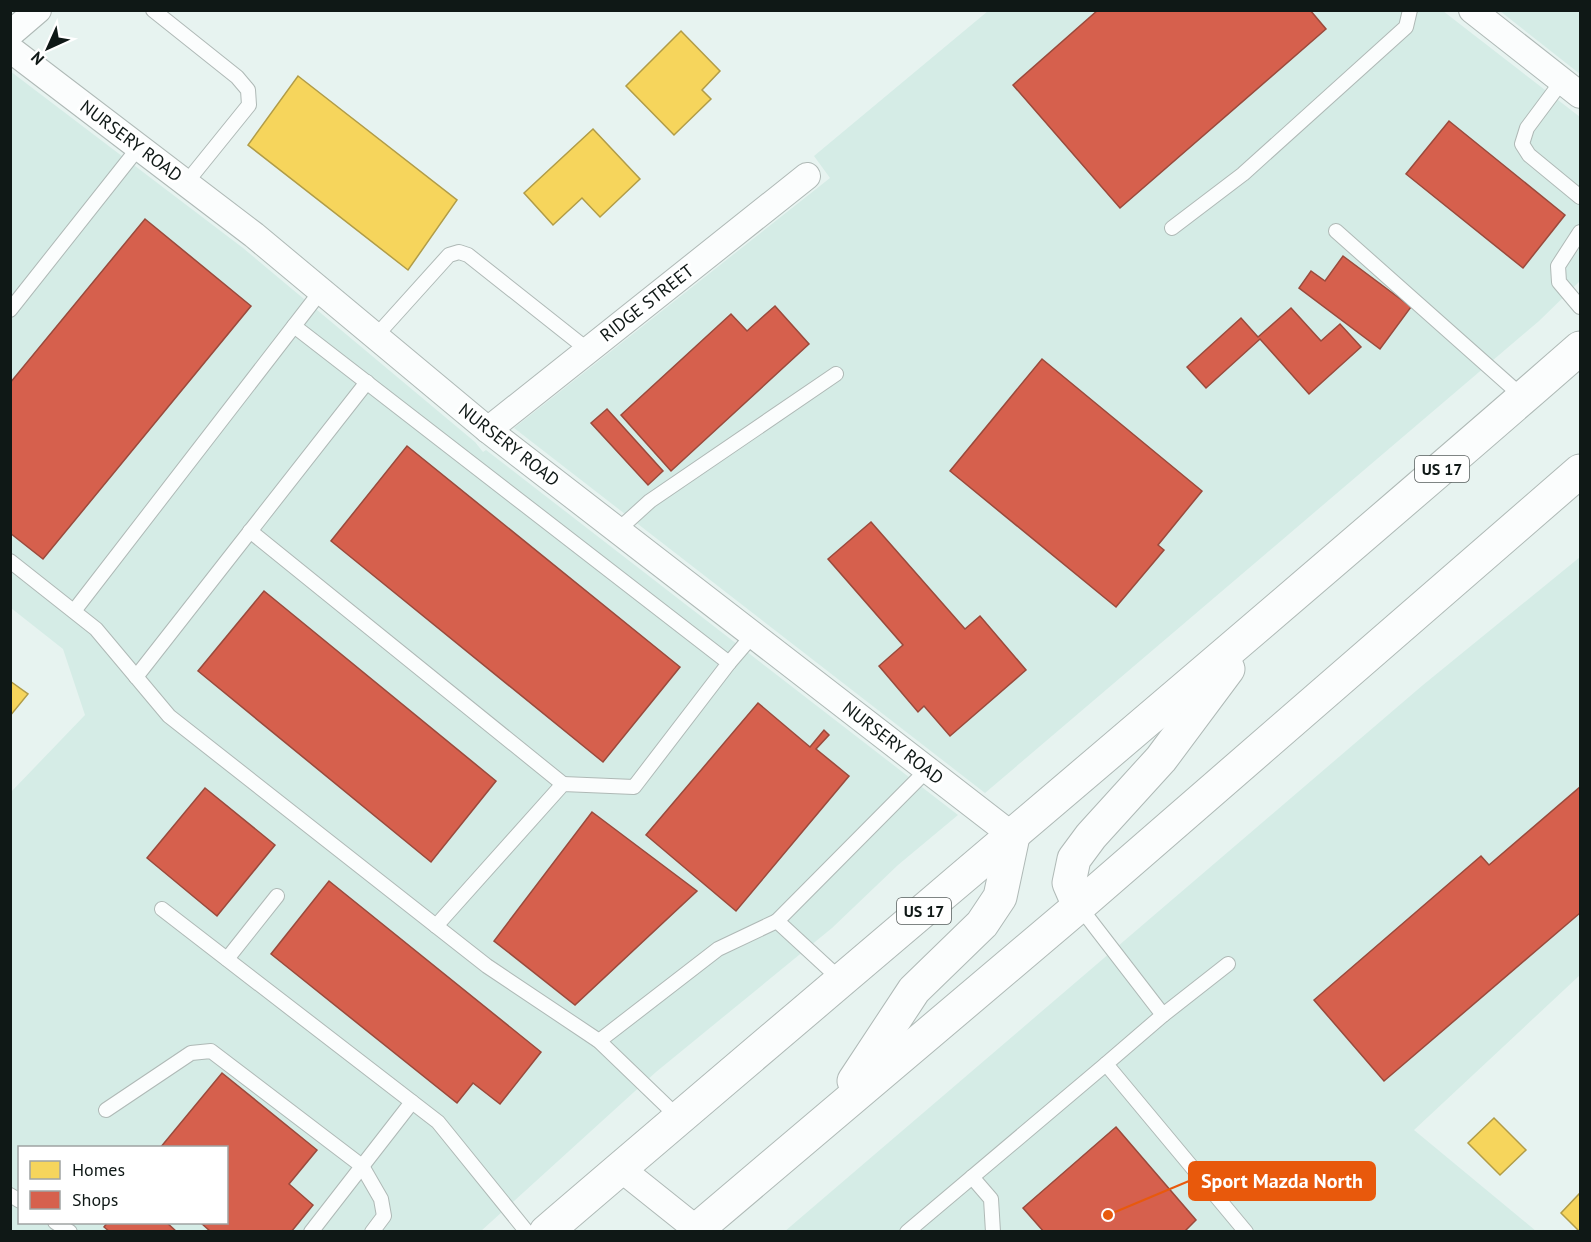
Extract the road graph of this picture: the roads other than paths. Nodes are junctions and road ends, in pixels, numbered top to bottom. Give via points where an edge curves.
1 (38, 10) edge
2 (153, 10) edge
3 (1410, 10) edge
4 (1472, 10) edge
5 (10, 34) edge
6 (10, 49) edge
7 (1571, 88) edge
8 (139, 147) junction
9 (807, 176) dead end
10 (186, 183) junction
11 (1581, 197) edge
12 (1172, 228) dead end
13 (1336, 231) dead end
14 (1581, 232) edge
15 (321, 291) junction
16 (16, 293) edge
17 (1581, 307) edge
18 (10, 310) edge
19 (294, 326) junction
20 (376, 336) junction
21 (1581, 348) edge
22 (588, 350) junction
23 (836, 374) dead end
24 (367, 382) junction
25 (1524, 398) junction
26 (488, 430) junction
27 (1581, 471) edge
28 (618, 530) junction
29 (250, 531) junction
30 (10, 561) edge
31 (74, 611) junction
32 (1265, 619) junction
33 (753, 635) junction
34 (729, 663) junction
35 (136, 677) junction
36 (927, 770) junction
37 (563, 784) junction
38 (1012, 836) junction
39 (277, 896) dead end
40 (1079, 906) junction
41 (162, 909) dead end
42 (777, 921) junction
43 (436, 926) junction
44 (227, 959) junction
45 (1228, 964) dead end
46 (841, 980) junction
47 (1163, 1015) junction
48 (599, 1041) junction
49 (1106, 1064) junction
50 (412, 1102) junction
51 (106, 1110) dead end
52 (833, 1112) junction
53 (679, 1118) junction
54 (362, 1166) junction
55 (620, 1168) junction
56 (972, 1177) junction
57 (697, 1231) edge
58 (311, 1232) edge
59 (372, 1232) edge
60 (528, 1232) edge
61 (546, 1232) edge
62 (907, 1232) edge
63 (993, 1232) edge
64 (1246, 1232) edge

1 - 5 street
2 - 10 lane via 248,90 249,105
3 - 12 lane via 1406,27 1243,174
4 - 7 street
6 - 8 street, NURSERY ROAD
7 - 11 lane via 1527,128 1522,144 1529,155
8 - 10 street, NURSERY ROAD
8 - 16 lane
9 - 22 street, RIDGE STREET
10 - 15 street, NURSERY ROAD
13 - 25 lane
14 - 17 lane via 1558,267 1559,282
15 - 19 lane
15 - 20 street, NURSERY ROAD
16 - 18 lane
19 - 24 lane
19 - 31 lane
20 - 22 lane via 449,255 459,252 468,255
20 - 26 street, NURSERY ROAD
21 - 25 main road, US 17
22 - 26 street, RIDGE STREET
23 - 28 lane via 650,501
24 - 29 lane
24 - 34 lane
25 - 32 main road, US 17
26 - 28 street, NURSERY ROAD
27 - 40 main road
28 - 33 street, NURSERY ROAD
29 - 35 lane
29 - 37 lane
30 - 31 lane
31 - 35 lane via 96,629
32 - 38 main road, US 17
32 - 40 main road via 1161,759 1074,858 1069,884
33 - 34 lane
33 - 36 street, NURSERY ROAD
34 - 37 lane via 634,787
35 - 43 lane via 169,716
36 - 38 street, NURSERY ROAD
36 - 42 lane
37 - 43 lane
38 - 46 main road, US 17
38 - 52 main road via 1000,897 982,924 914,990
39 - 44 lane
40 - 47 lane
40 - 52 main road
41 - 44 lane
42 - 46 lane
42 - 48 lane via 718,949
43 - 48 lane via 487,966
44 - 50 lane
45 - 47 lane
46 - 53 main road, US 17
47 - 49 lane
48 - 53 lane
49 - 56 lane
49 - 64 lane
50 - 54 lane
50 - 60 lane via 438,1122
51 - 54 lane via 191,1053 211,1051
52 - 57 main road
53 - 55 main road, US 17
54 - 58 lane
54 - 59 lane via 381,1199 384,1216
55 - 57 street
55 - 61 main road, US 17
56 - 62 lane
56 - 63 lane via 991,1199

